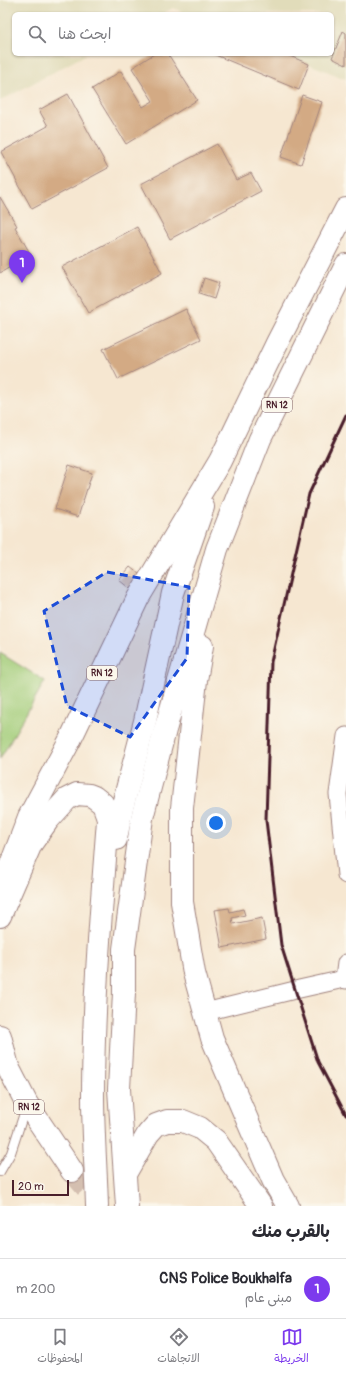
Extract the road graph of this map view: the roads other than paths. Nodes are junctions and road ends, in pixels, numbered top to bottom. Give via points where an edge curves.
1 (346, 209) edge
2 (346, 265) edge
3 (220, 461) junction
4 (217, 549) junction
5 (346, 736) edge
6 (346, 875) edge
7 (0, 893) edge
8 (0, 916) edge
9 (98, 942) junction
10 (345, 974) edge
11 (204, 1012) junction
12 (0, 1036) edge
13 (27, 1104) junction
14 (72, 1171) tunnel mouth
15 (0, 1172) edge
16 (125, 1174) junction
17 (97, 1206) edge
18 (127, 1206) edge
19 (261, 1206) edge
20 (288, 1206) edge

1 - 3 highway, RN 12
2 - 4 highway, RN 12 via 260,439
3 - 7 highway, RN 12 via 138,598 70,740 29,817
3 - 9 highway via 173,593 145,721 121,812
4 - 11 highway via 196,680 182,808 182,902 194,973
4 - 16 highway via 142,818 124,949 119,1089
5 - 6 street via 338,794
8 - 9 highway via 31,844 48,820 67,799 77,794 89,795 103,804 107,815
9 - 17 highway via 93,1098
10 - 11 street via 295,990
11 - 20 highway via 212,1038 273,1180
12 - 13 highway, RN 12 via 8,1067
13 - 14 highway, RN 12
13 - 15 lane via 11,1152
16 - 18 highway
16 - 19 highway via 156,1125 167,1120 183,1121 200,1128 216,1141

